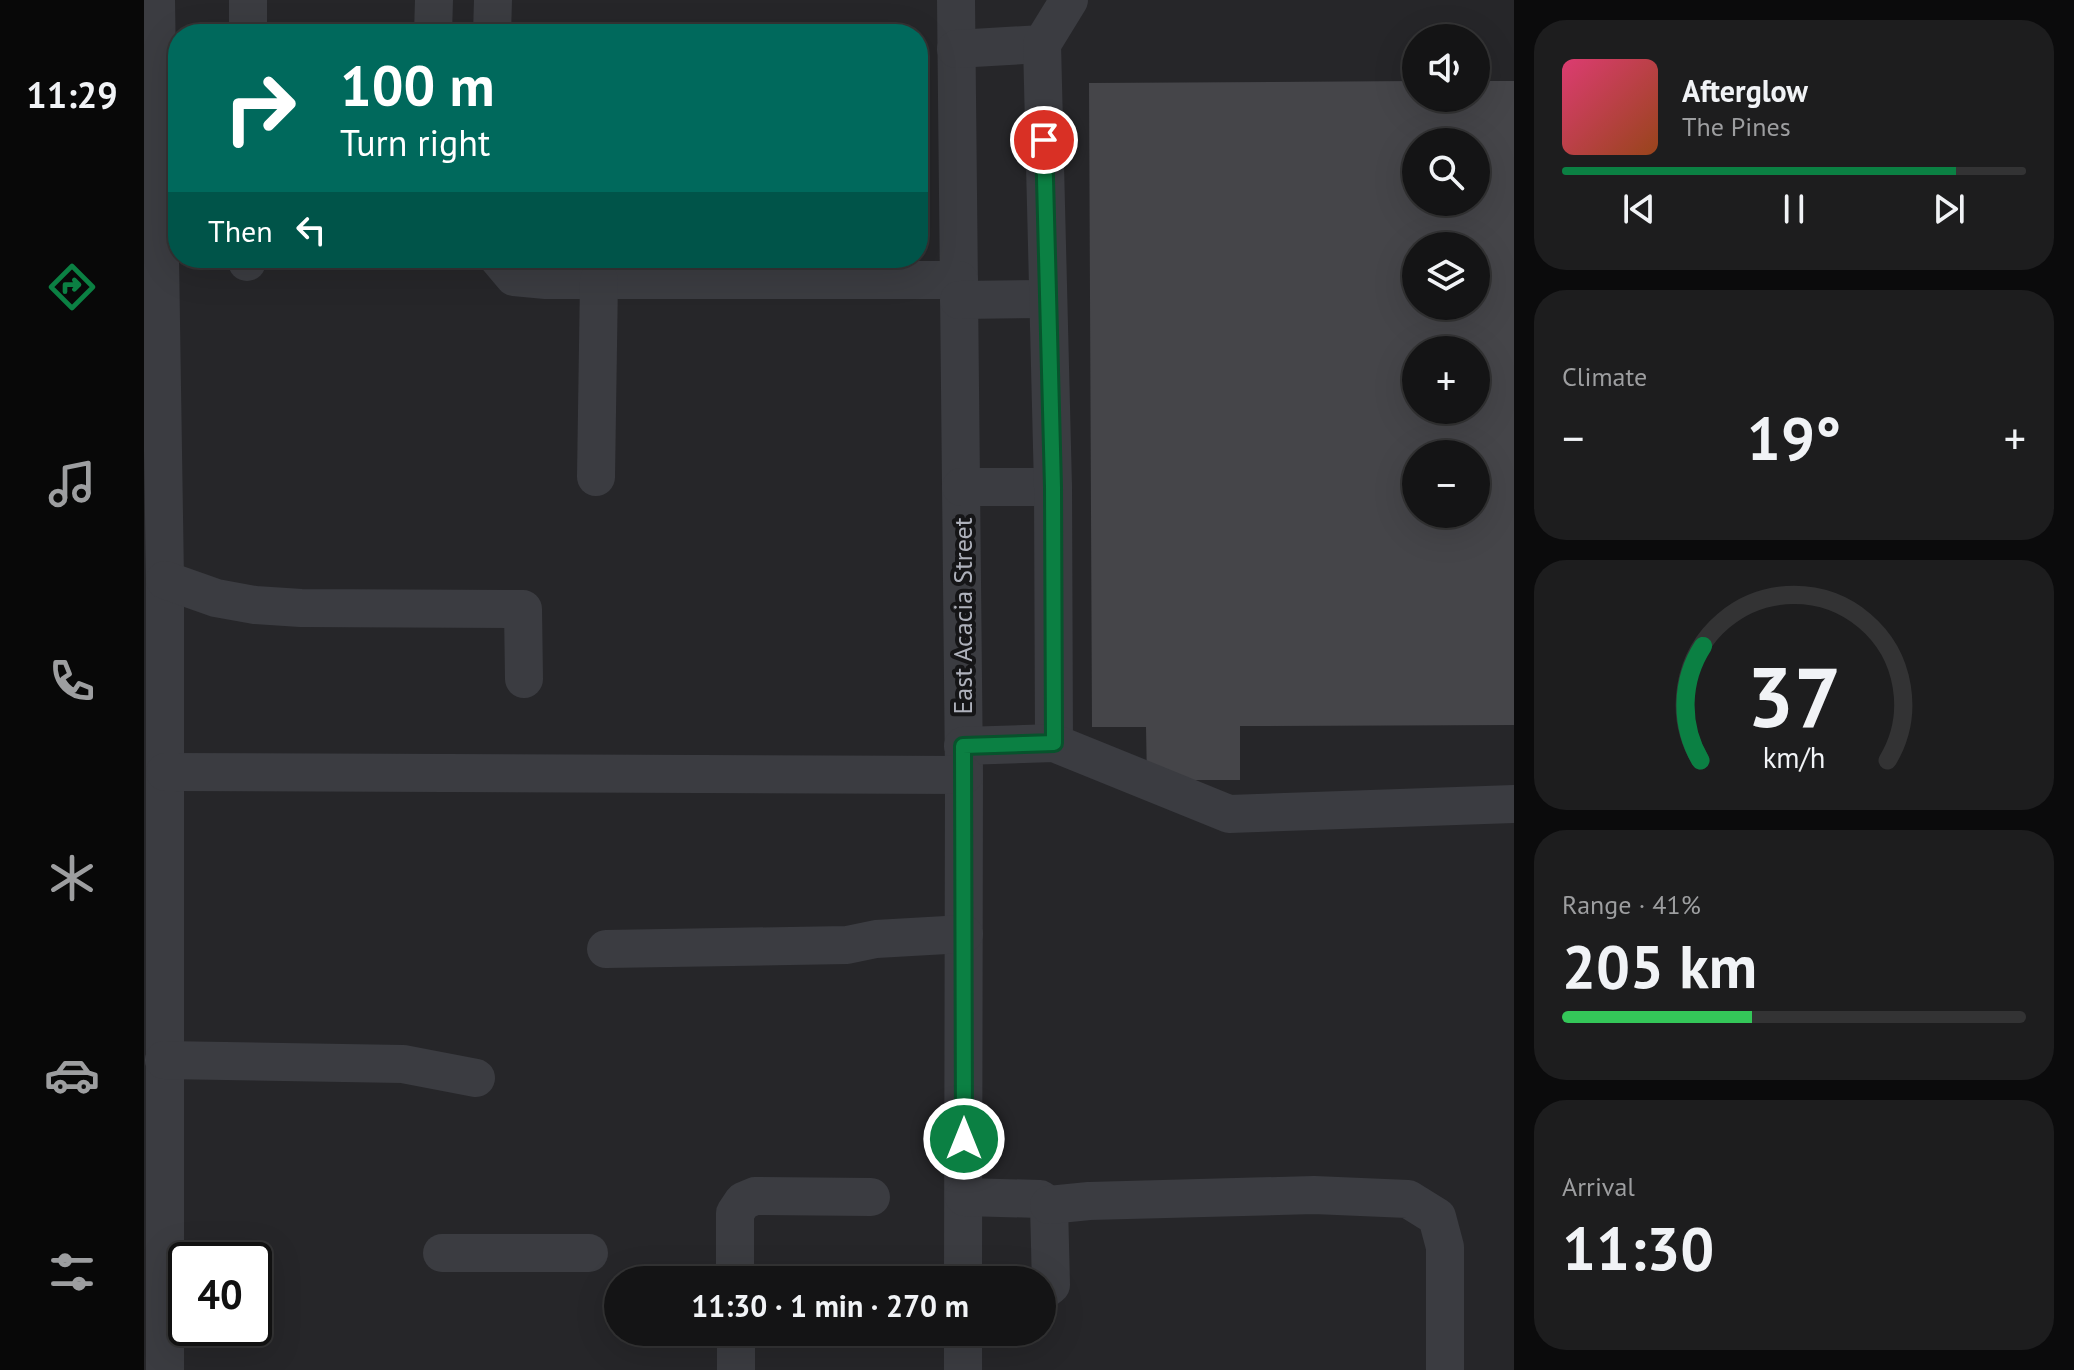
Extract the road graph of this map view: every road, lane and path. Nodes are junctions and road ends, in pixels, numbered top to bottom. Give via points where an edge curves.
1 (156, 0) edge
2 (248, 0) edge
3 (434, 0) edge
4 (493, 0) edge
5 (956, 0) edge
6 (1069, 0) edge
7 (248, 24) edge
8 (433, 24) edge
9 (492, 24) edge
10 (1042, 44) junction
11 (956, 49) junction
12 (151, 150) edge
13 (506, 268) edge
14 (599, 280) junction
15 (959, 290) junction
16 (1048, 299) junction
17 (153, 435) edge
18 (596, 477) dead end
19 (961, 487) junction
20 (1053, 487) junction
21 (165, 580) junction
22 (524, 679) dead end
23 (1054, 743) junction
24 (963, 760) junction
25 (165, 772) junction
26 (1514, 804) edge
27 (964, 934) junction
28 (606, 949) dead end
29 (164, 1060) junction
30 (476, 1078) dead end
31 (871, 1197) dead end
32 (964, 1197) junction
33 (1049, 1205) junction
34 (442, 1253) dead end
35 (589, 1253) dead end
36 (735, 1266) edge
37 (963, 1266) edge
38 (1051, 1266) edge
39 (736, 1346) edge
40 (963, 1346) edge
41 (165, 1370) edge
42 (736, 1370) edge
43 (963, 1370) edge
44 (1445, 1370) edge

1 - 12 street
2 - 7 street
3 - 8 street
4 - 9 street
5 - 11 street, East Acacia Street
6 - 10 street
10 - 11 street
10 - 16 street
11 - 15 street, East Acacia Street
12 - 17 street
13 - 14 street via 514,277
14 - 15 street
14 - 18 street
15 - 16 street
15 - 19 street, East Acacia Street
16 - 20 street
17 - 21 street
19 - 20 street
19 - 24 street, East Acacia Street
20 - 23 street
21 - 22 street via 255,605 523,609
21 - 25 street
23 - 24 street
23 - 26 street via 1229,814
24 - 25 street
24 - 27 street, East Acacia Street
25 - 29 street
27 - 28 street via 847,945
27 - 32 street, East Acacia Street
29 - 30 street via 403,1064
29 - 41 street
31 - 36 street via 755,1196 743,1201 735,1213
32 - 33 street via 1040,1199
32 - 37 street, East Acacia Street
33 - 38 street
33 - 44 street via 1314,1195 1408,1199 1437,1217 1445,1247
34 - 35 street
39 - 42 street
40 - 43 street

